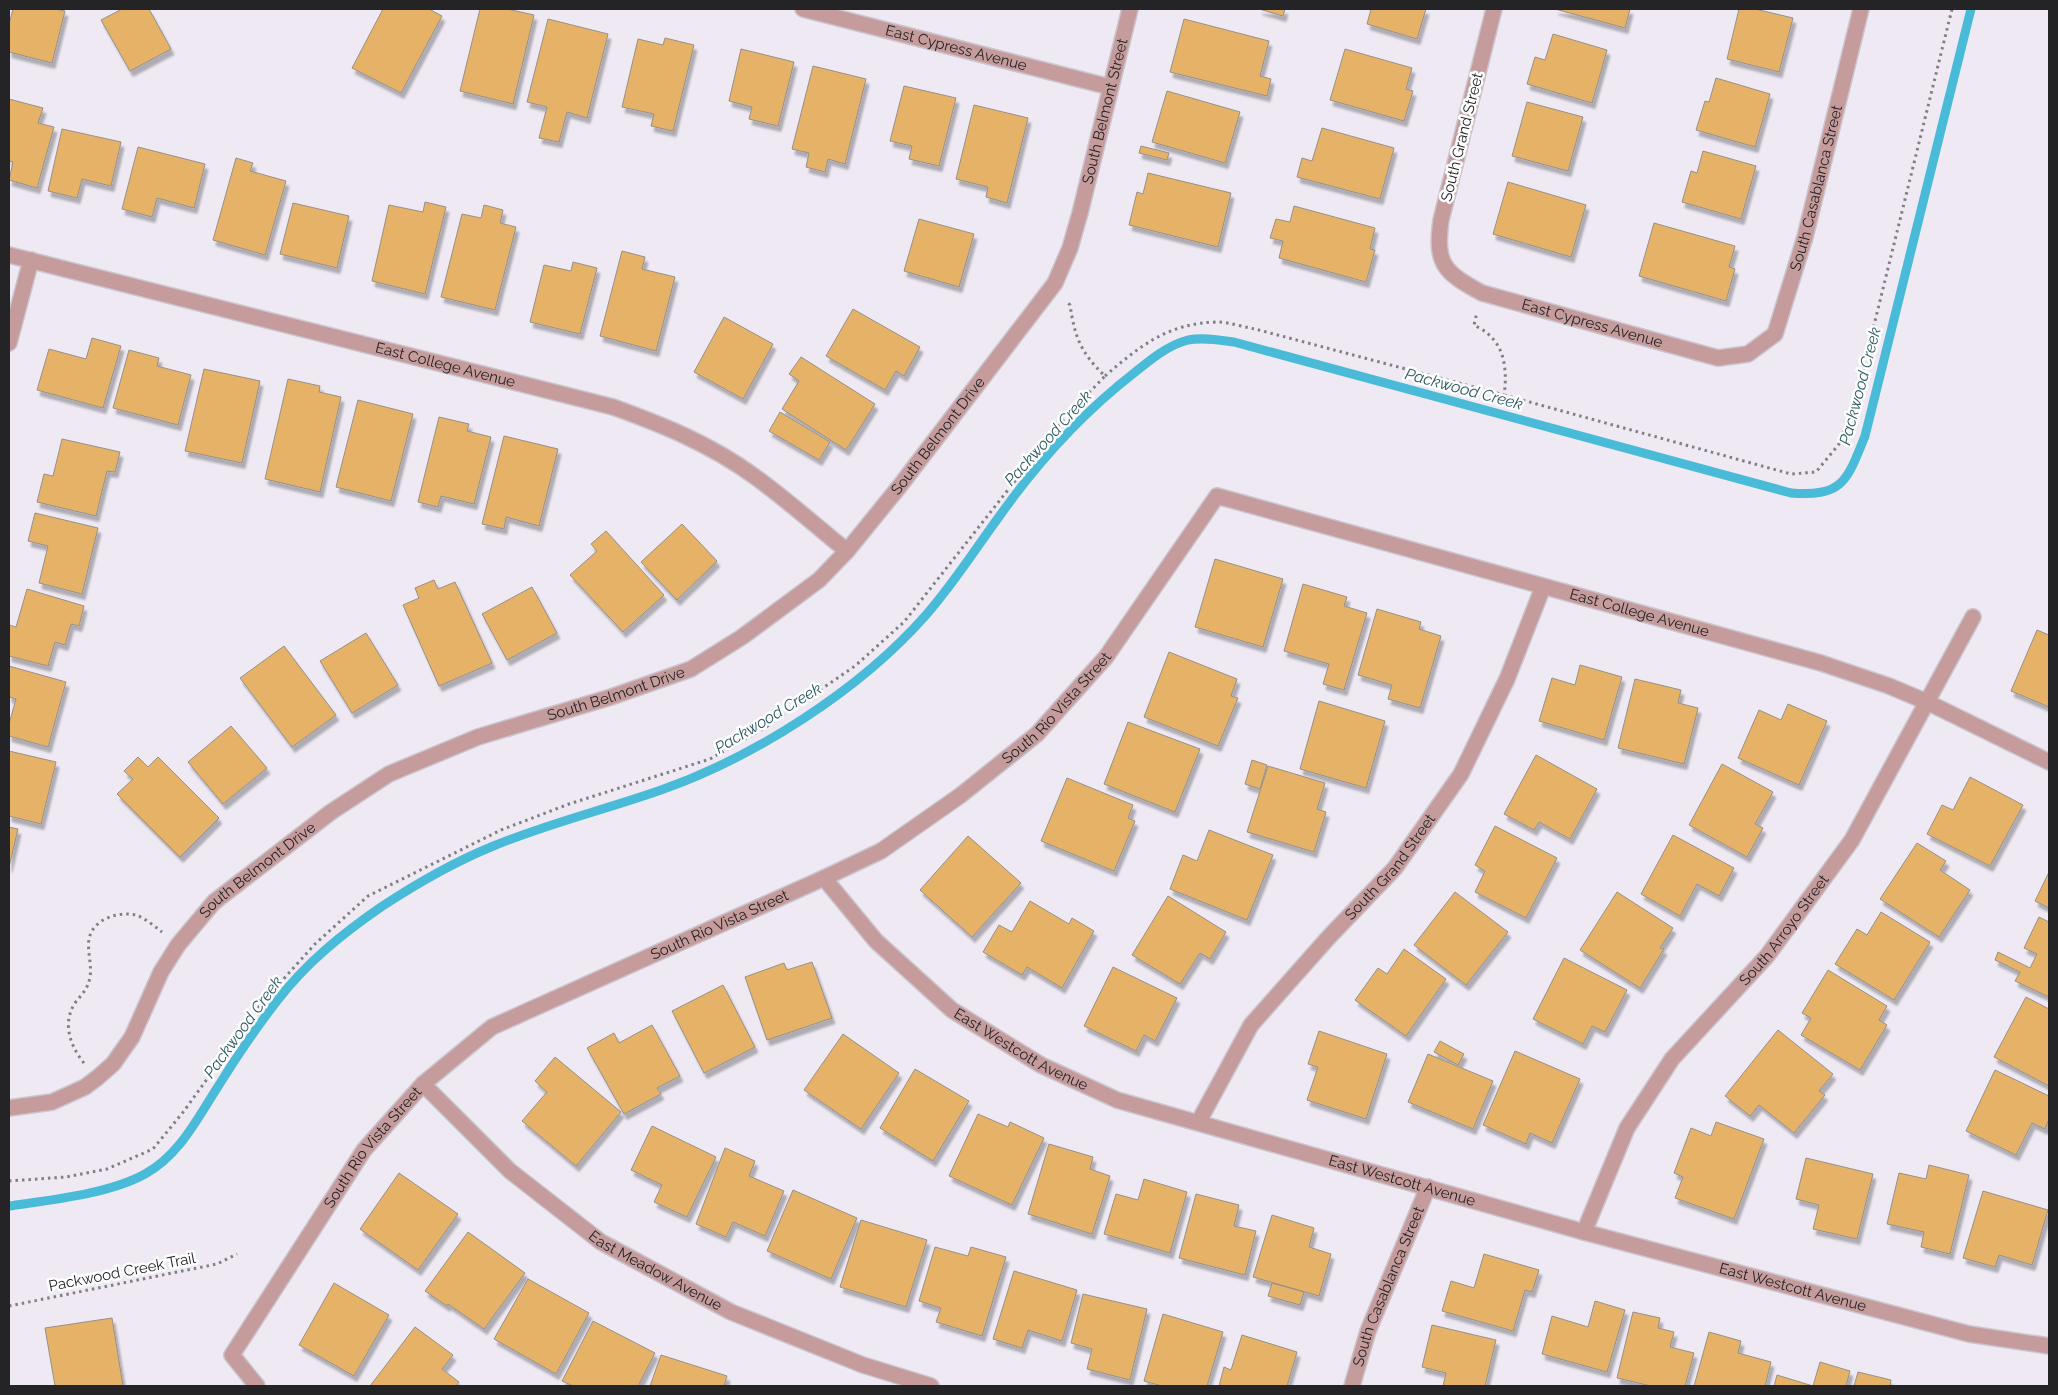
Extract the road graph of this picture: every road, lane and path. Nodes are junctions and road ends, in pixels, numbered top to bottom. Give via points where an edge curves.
1 (803, 9) edge
2 (1130, 9) edge
3 (1494, 9) edge
4 (1862, 9) edge
5 (1110, 87) junction
6 (1080, 214) joint
7 (9, 255) edge
8 (31, 260) junction
9 (1444, 265) joint
10 (1050, 288) junction
11 (1482, 293) junction
12 (9, 344) edge
13 (1748, 354) joint
14 (1105, 376) junction
15 (1218, 496) joint
16 (847, 551) junction
17 (1543, 586) junction
18 (1973, 617) dead end
19 (1927, 702) junction
20 (2049, 762) edge
21 (824, 878) junction
22 (178, 945) junction
23 (97, 1078) junction
24 (423, 1084) junction
25 (9, 1108) edge
26 (1198, 1121) junction
27 (9, 1181) edge
28 (1428, 1187) junction
29 (1584, 1232) junction
30 (237, 1254) dead end
31 (9, 1306) edge
32 (2049, 1346) edge
33 (257, 1386) edge
34 (932, 1386) edge
35 (1352, 1386) edge

1 - 5 street, East Cypress Avenue
2 - 5 street, South Belmont Street
3 - 9 street, South Grand Street via 1441,220 1438,244
4 - 13 street, South Casablanca Street via 1805,237 1775,334
5 - 6 street, South Belmont Street
6 - 10 street, South Belmont Drive via 1070,248
7 - 8 street, East College Avenue
8 - 12 street
8 - 16 street, East College Avenue via 613,407 668,426 754,475
9 - 11 street, East Cypress Avenue via 1460,280
10 - 14 path via 1070,305 1074,332 1088,360
10 - 16 street, South Belmont Drive
11 - 13 street, East Cypress Avenue via 1718,358
11 - 14 path via 1474,325 1491,336 1501,352 1507,377 1504,395 1218,322 1176,328 1138,348
14 - 27 path via 1063,420 904,622 855,666 763,729 710,759 569,804 501,830 368,896 314,944 262,1003 184,1111 153,1148 107,1169 66,1177
15 - 17 street, East College Avenue
15 - 21 street, South Rio Vista Street via 1106,657 1037,734 961,795 881,851
16 - 22 street, South Belmont Drive via 819,580 742,637 691,669 478,737 389,774 331,812 214,902
17 - 19 street, East College Avenue via 1820,663
17 - 26 street, South Grand Street via 1507,678 1461,774 1395,868 1251,1025
18 - 19 street, South Arroyo Street
19 - 20 street, East College Avenue
19 - 29 street, South Arroyo Street via 1852,840 1767,956 1672,1058 1627,1128
21 - 24 street, South Rio Vista Street via 492,1028
21 - 26 street, East Westcott Avenue via 876,941 952,1010 1041,1065 1117,1100
22 - 23 street, South Belmont Drive via 132,1037 113,1064
22 - 23 path via 136,915 106,917 89,936 90,976 85,992 70,1014 69,1038 76,1053
23 - 25 street, South Belmont Drive via 52,1102
24 - 33 street, South Rio Vista Street via 364,1150 232,1355
24 - 34 street, East Meadow Avenue via 510,1171 601,1242 731,1312 863,1365
26 - 28 street, East Westcott Avenue
28 - 29 street, East Westcott Avenue
28 - 35 street, South Casablanca Street via 1368,1331
29 - 32 street, East Westcott Avenue via 1969,1334
30 - 31 path, Packwood Creek Trail via 217,1264

